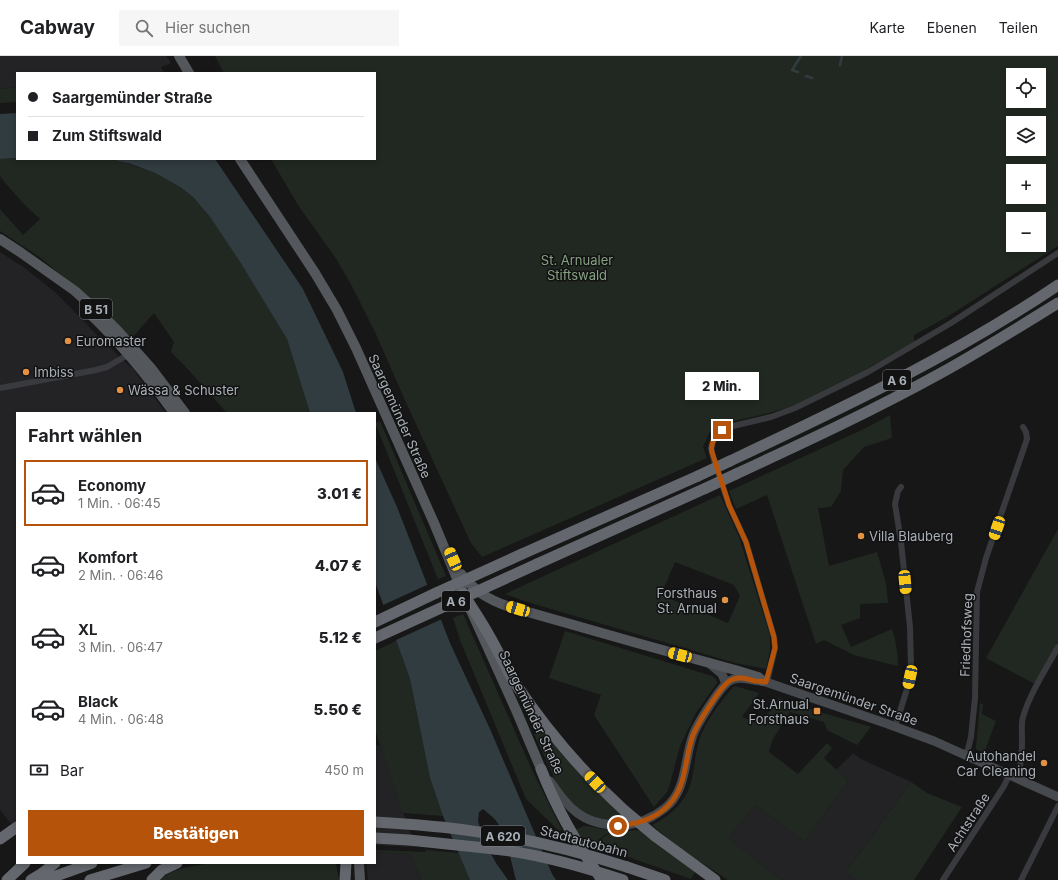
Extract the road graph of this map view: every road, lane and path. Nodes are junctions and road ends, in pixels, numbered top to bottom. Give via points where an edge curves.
1 (181, 59) edge
2 (188, 72) edge
3 (241, 160) edge
4 (0, 239) edge
5 (1058, 253) edge
6 (1058, 286) edge
7 (1058, 303) edge
8 (132, 352) junction
9 (0, 388) edge
10 (173, 412) edge
11 (184, 412) edge
12 (1023, 427) dead end
13 (901, 487) dead end
14 (434, 523) junction
15 (463, 593) junction
16 (376, 622) edge
17 (376, 638) edge
18 (1058, 647) edge
19 (709, 663) junction
20 (765, 682) junction
21 (726, 684) junction
22 (895, 727) junction
23 (965, 755) junction
24 (542, 769) junction
25 (1012, 776) junction
26 (1058, 797) edge
27 (1058, 806) edge
28 (376, 822) edge
29 (16, 828) edge
30 (376, 838) edge
31 (0, 839) edge
32 (24, 864) edge
33 (54, 864) edge
34 (89, 864) edge
35 (143, 864) edge
36 (175, 864) edge
37 (346, 864) edge
38 (346, 864) edge
39 (359, 864) edge
40 (8, 880) edge
41 (31, 880) edge
42 (45, 880) edge
43 (90, 880) edge
44 (152, 880) edge
45 (345, 880) edge
46 (348, 880) edge
47 (360, 880) edge
48 (602, 880) edge
49 (623, 880) edge
50 (665, 880) edge
51 (715, 880) edge
52 (943, 880) edge
53 (1021, 880) edge

1 - 2 main road
3 - 14 main road, Saargemünder Straße via 337,310
4 - 8 main road, B 51 via 51,275
5 - 20 street via 874,369 795,408 722,430 714,438 711,448 729,505 746,542 772,628 775,648
6 - 16 highway, A 6, bridge via 987,330 841,408 698,476
7 - 17 highway, A 6, bridge via 974,354 848,421
8 - 9 street via 107,367
8 - 10 main road, B 51
8 - 11 main road, B 51 via 151,368
12 - 23 street, Friedhofsweg via 1027,439 986,558 978,592 975,698 971,737
13 - 22 street via 895,504 908,612 911,668
14 - 15 main road, Saargemünder Straße
14 - 19 main road via 448,546 459,572 472,587 492,600
15 - 24 main road, Saargemünder Straße
15 - 51 highway, bridge via 513,679 546,726 578,764 625,811
18 - 25 street, Achtstraße via 1038,682 1023,716 1022,760
19 - 20 main road via 750,674
19 - 21 street via 722,674
20 - 21 street, Saargemünder Straße via 738,678
20 - 22 street, Saargemünder Straße
21 - 24 street, Saargemünder Straße via 693,735 677,794 666,807 642,822 618,826 583,817 574,812 560,797
22 - 23 street, Saargemünder Straße
23 - 25 street, Saargemünder Straße
24 - 48 highway via 571,831
25 - 26 street, Saargemünder Straße
25 - 52 street, Achtstraße
27 - 53 street
28 - 50 highway, Stadtautobahn / A 620, bridge via 473,831 542,843 599,858
29 - 31 highway
30 - 49 highway, Stadtautobahn / A 620, bridge via 507,850 564,862
32 - 40 highway
33 - 41 highway
34 - 42 highway
35 - 43 highway
36 - 44 highway via 162,870
37 - 45 highway
38 - 46 main road
39 - 47 main road

